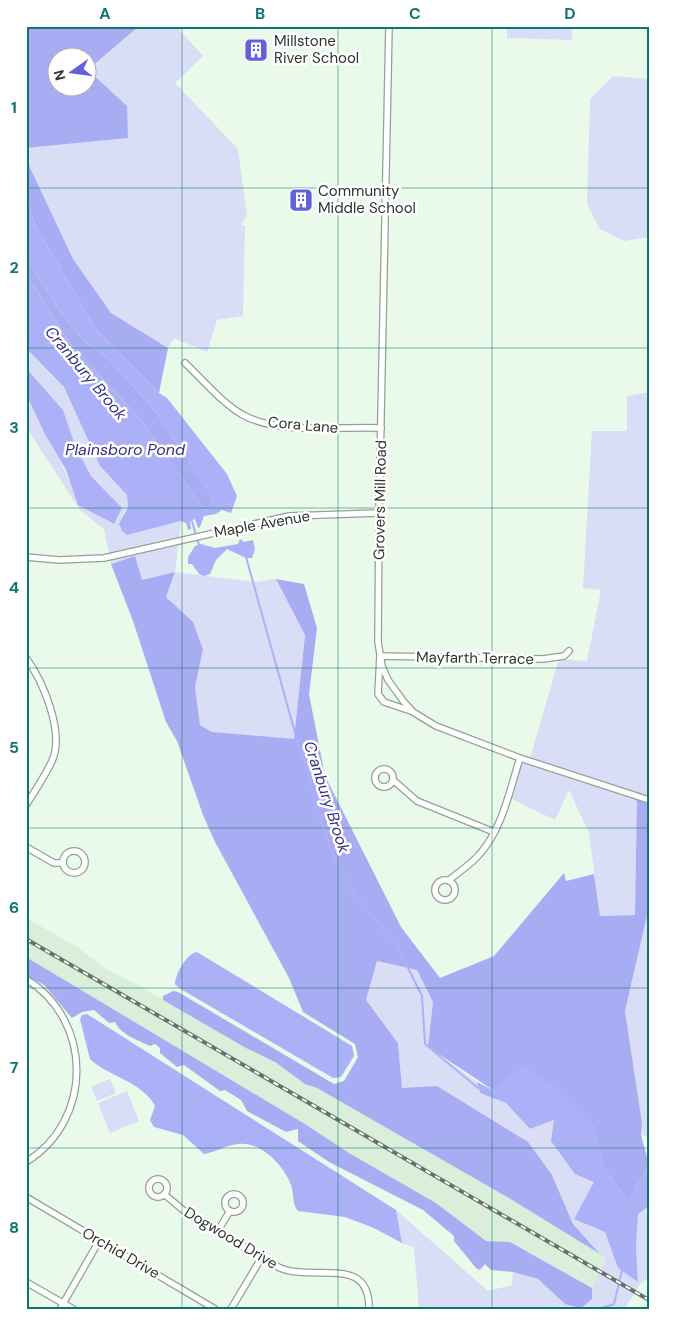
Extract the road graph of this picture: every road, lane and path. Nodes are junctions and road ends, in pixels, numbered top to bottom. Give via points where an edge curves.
1 (389, 26) edge
2 (185, 363) dead end
3 (381, 428) junction
4 (379, 513) junction
5 (26, 556) edge
6 (569, 651) dead end
7 (380, 656) junction
8 (26, 658) edge
9 (413, 712) junction
10 (520, 758) junction
11 (393, 780) dead end
12 (649, 800) edge
13 (26, 805) edge
14 (494, 832) junction
15 (26, 847) edge
16 (63, 863) dead end
17 (449, 880) dead end
18 (26, 979) edge
19 (26, 1162) edge
20 (164, 1194) dead end
21 (26, 1197) edge
22 (230, 1211) dead end
23 (217, 1232) junction
24 (99, 1241) junction
25 (262, 1258) junction
26 (26, 1282) edge
27 (62, 1306) edge
28 (73, 1309) edge
29 (215, 1309) edge
30 (231, 1309) edge
31 (369, 1309) edge

1 - 3 street, Grovers Mill Road
2 - 3 street, Cora Lane via 235,410 250,418 309,428
3 - 4 street, Grovers Mill Road
4 - 5 street, Maple Avenue via 289,516 99,559 59,560
4 - 7 street, Grovers Mill Road
6 - 7 street, Mayfarth Terrace via 564,656 543,659
7 - 9 street, Grovers Mill Road via 388,680
7 - 9 street via 377,675 380,698
8 - 13 street via 50,708 57,742 53,760
9 - 10 street, Grovers Mill Road via 436,726
10 - 12 street, Grovers Mill Road
10 - 14 street
11 - 14 street via 417,801
14 - 17 street via 476,858
15 - 16 street via 54,863
18 - 19 street via 45,993 66,1022 76,1050 78,1070 75,1096 66,1121 49,1145
20 - 23 street, Dogwood Drive via 187,1214
21 - 24 street, Orchid Drive
22 - 23 street
23 - 25 street, Dogwood Drive
24 - 27 street
24 - 29 street, Orchid Drive
25 - 30 street
25 - 31 street, Dogwood Drive via 292,1272 353,1275 367,1289
26 - 27 street
27 - 28 street

